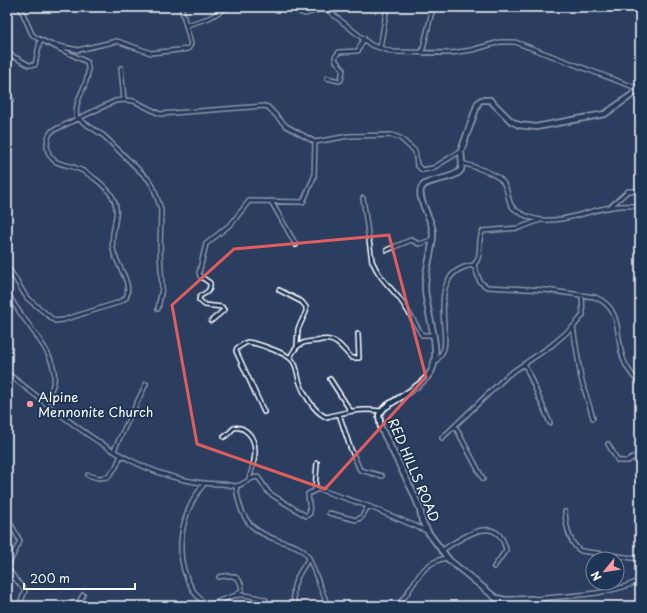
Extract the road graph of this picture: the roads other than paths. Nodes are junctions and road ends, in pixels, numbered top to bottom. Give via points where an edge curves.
1 (20, 7) edge
2 (182, 7) edge
3 (228, 7) edge
4 (297, 7) edge
5 (387, 7) edge
6 (432, 7) edge
7 (187, 25) junction
8 (364, 38) junction
9 (40, 41) junction
10 (48, 43) junction
11 (380, 48) junction
12 (7, 52) edge
13 (422, 53) junction
14 (121, 68) dead end
15 (327, 78) dead end
16 (640, 89) edge
17 (7, 100) edge
18 (12, 100) dead end
19 (124, 100) junction
20 (77, 118) junction
21 (314, 142) junction
22 (461, 151) junction
23 (462, 162) junction
24 (640, 191) edge
25 (363, 198) dead end
26 (271, 201) junction
27 (609, 208) junction
28 (640, 208) edge
29 (540, 220) junction
30 (432, 240) junction
31 (296, 245) dead end
32 (387, 250) dead end
33 (474, 265) junction
34 (7, 268) edge
35 (279, 290) dead end
36 (7, 291) edge
37 (582, 296) junction
38 (11, 300) junction
39 (7, 303) edge
40 (158, 309) dead end
41 (211, 321) dead end
42 (573, 327) junction
43 (358, 334) dead end
44 (433, 336) junction
45 (297, 346) junction
46 (290, 358) junction
47 (436, 361) junction
48 (525, 365) junction
49 (7, 373) edge
50 (330, 379) dead end
51 (146, 384) dead end
52 (640, 384) edge
53 (7, 389) edge
54 (7, 402) edge
55 (44, 402) junction
56 (350, 410) junction
57 (381, 411) junction
58 (264, 412) dead end
59 (339, 414) junction
60 (593, 418) dead end
61 (550, 423) dead end
62 (455, 426) junction
63 (224, 437) dead end
64 (442, 438) dead end
65 (608, 444) dead end
66 (114, 450) junction
67 (640, 452) edge
68 (121, 455) junction
69 (317, 462) dead end
70 (88, 475) dead end
71 (382, 476) dead end
72 (249, 479) junction
73 (483, 479) dead end
74 (204, 484) junction
75 (236, 486) junction
76 (315, 489) junction
77 (368, 506) junction
78 (564, 512) dead end
79 (329, 513) dead end
80 (7, 517) edge
81 (428, 532) junction
82 (442, 550) junction
83 (308, 558) junction
84 (446, 558) junction
85 (640, 559) edge
86 (494, 567) dead end
87 (7, 568) edge
88 (219, 577) dead end
89 (640, 580) edge
90 (237, 594) junction
91 (83, 595) dead end
92 (533, 599) junction
93 (266, 600) dead end
94 (19, 606) edge
95 (77, 606) edge
96 (207, 606) edge
97 (296, 606) edge
98 (328, 606) edge
99 (397, 606) edge
100 (523, 606) edge
101 (548, 606) edge

1 - 9 street via 32,34
2 - 7 street
3 - 7 street via 209,18
4 - 8 street via 305,14 325,8
5 - 11 street
6 - 13 street
7 - 10 street via 191,44 188,49 151,53 116,41 78,50
8 - 11 street via 371,45
8 - 15 street via 358,51 339,52 335,57 343,69 341,80
9 - 10 street
9 - 12 street via 35,65 29,65
10 - 20 street via 87,62 88,80 79,95
11 - 13 street via 393,52
13 - 16 street via 450,53 500,42 515,42
14 - 19 street
16 - 22 main road via 605,114 536,127 519,125 511,121 490,100 482,100 474,112
17 - 18 street
19 - 20 street
19 - 21 street via 134,101 160,114 264,106 286,126
20 - 34 street via 52,131 47,140 48,150 56,162 77,168 111,194 118,213 111,238 128,286 126,298 55,321 27,298
20 - 40 street via 104,136 153,186 161,209 162,288
21 - 22 street via 349,136 392,135 400,138 415,151 417,165 422,170 433,168
21 - 26 street via 314,177 305,199 300,203
22 - 23 main road
23 - 29 street via 500,178 513,208 521,214
23 - 30 main road via 459,173 445,180 430,182 420,190 433,232
24 - 27 street via 628,191
25 - 44 street via 375,267 384,283 404,305 422,335
26 - 31 street
26 - 41 street via 252,200 246,203 232,223 206,244 199,273 210,283 211,288 200,296 199,300 205,305 222,307 224,310
27 - 28 street
27 - 29 street
29 - 33 street via 519,228 484,231 480,237 480,257
30 - 32 street via 419,244 411,240
30 - 44 main road via 425,287
33 - 37 street via 480,282 487,288 545,290
33 - 47 street via 460,268 445,286 442,304 445,347
35 - 45 street via 302,302 306,307 298,329
36 - 38 street
37 - 42 street via 583,315
37 - 52 street via 601,300 612,309 623,358
38 - 39 street
38 - 55 street via 39,340 52,365 53,385
42 - 48 street
42 - 60 street via 581,378
43 - 45 street via 359,358 352,358 340,345 330,340 306,341
44 - 47 main road
45 - 46 street
46 - 58 street via 259,344 247,342 237,348 236,351
46 - 59 street via 295,364 300,382 318,412 326,418
47 - 57 main road, RED HILLS ROAD via 427,377
48 - 61 street
48 - 62 street via 504,378
49 - 55 street
50 - 56 street
51 - 66 street
53 - 54 street
55 - 66 street
56 - 57 street
56 - 59 street
57 - 81 main road, RED HILLS ROAD via 381,428 413,492
59 - 71 street via 360,470
62 - 64 street
62 - 73 street
63 - 72 street via 233,428 237,428 246,431 250,437 255,453
65 - 67 street via 618,461 628,461
66 - 68 street
68 - 70 street via 108,477
68 - 74 street via 139,466 160,474
69 - 76 street
72 - 75 street
72 - 76 street via 260,477 269,493 306,516 310,513 308,496
74 - 75 street
74 - 96 street via 186,517 180,538 182,566 193,591
75 - 83 street via 240,509 250,526 263,534 294,545
76 - 77 street
77 - 79 street via 362,517 356,520
77 - 81 street
78 - 85 street via 566,525 575,546 581,552
80 - 87 street via 20,541
81 - 82 main road, RED HILLS ROAD
82 - 84 main road, RED HILLS ROAD
82 - 86 street via 476,531 487,529 497,534 506,550
83 - 97 street via 294,582 293,596
83 - 98 street
84 - 92 main road, RED HILLS ROAD via 496,598
84 - 99 street via 435,560 422,570
87 - 94 street via 26,592
88 - 90 street via 228,574 237,578 242,590
89 - 92 street via 609,590
90 - 93 street
90 - 96 street
91 - 95 street
92 - 100 street
92 - 101 main road, RED HILLS ROAD

